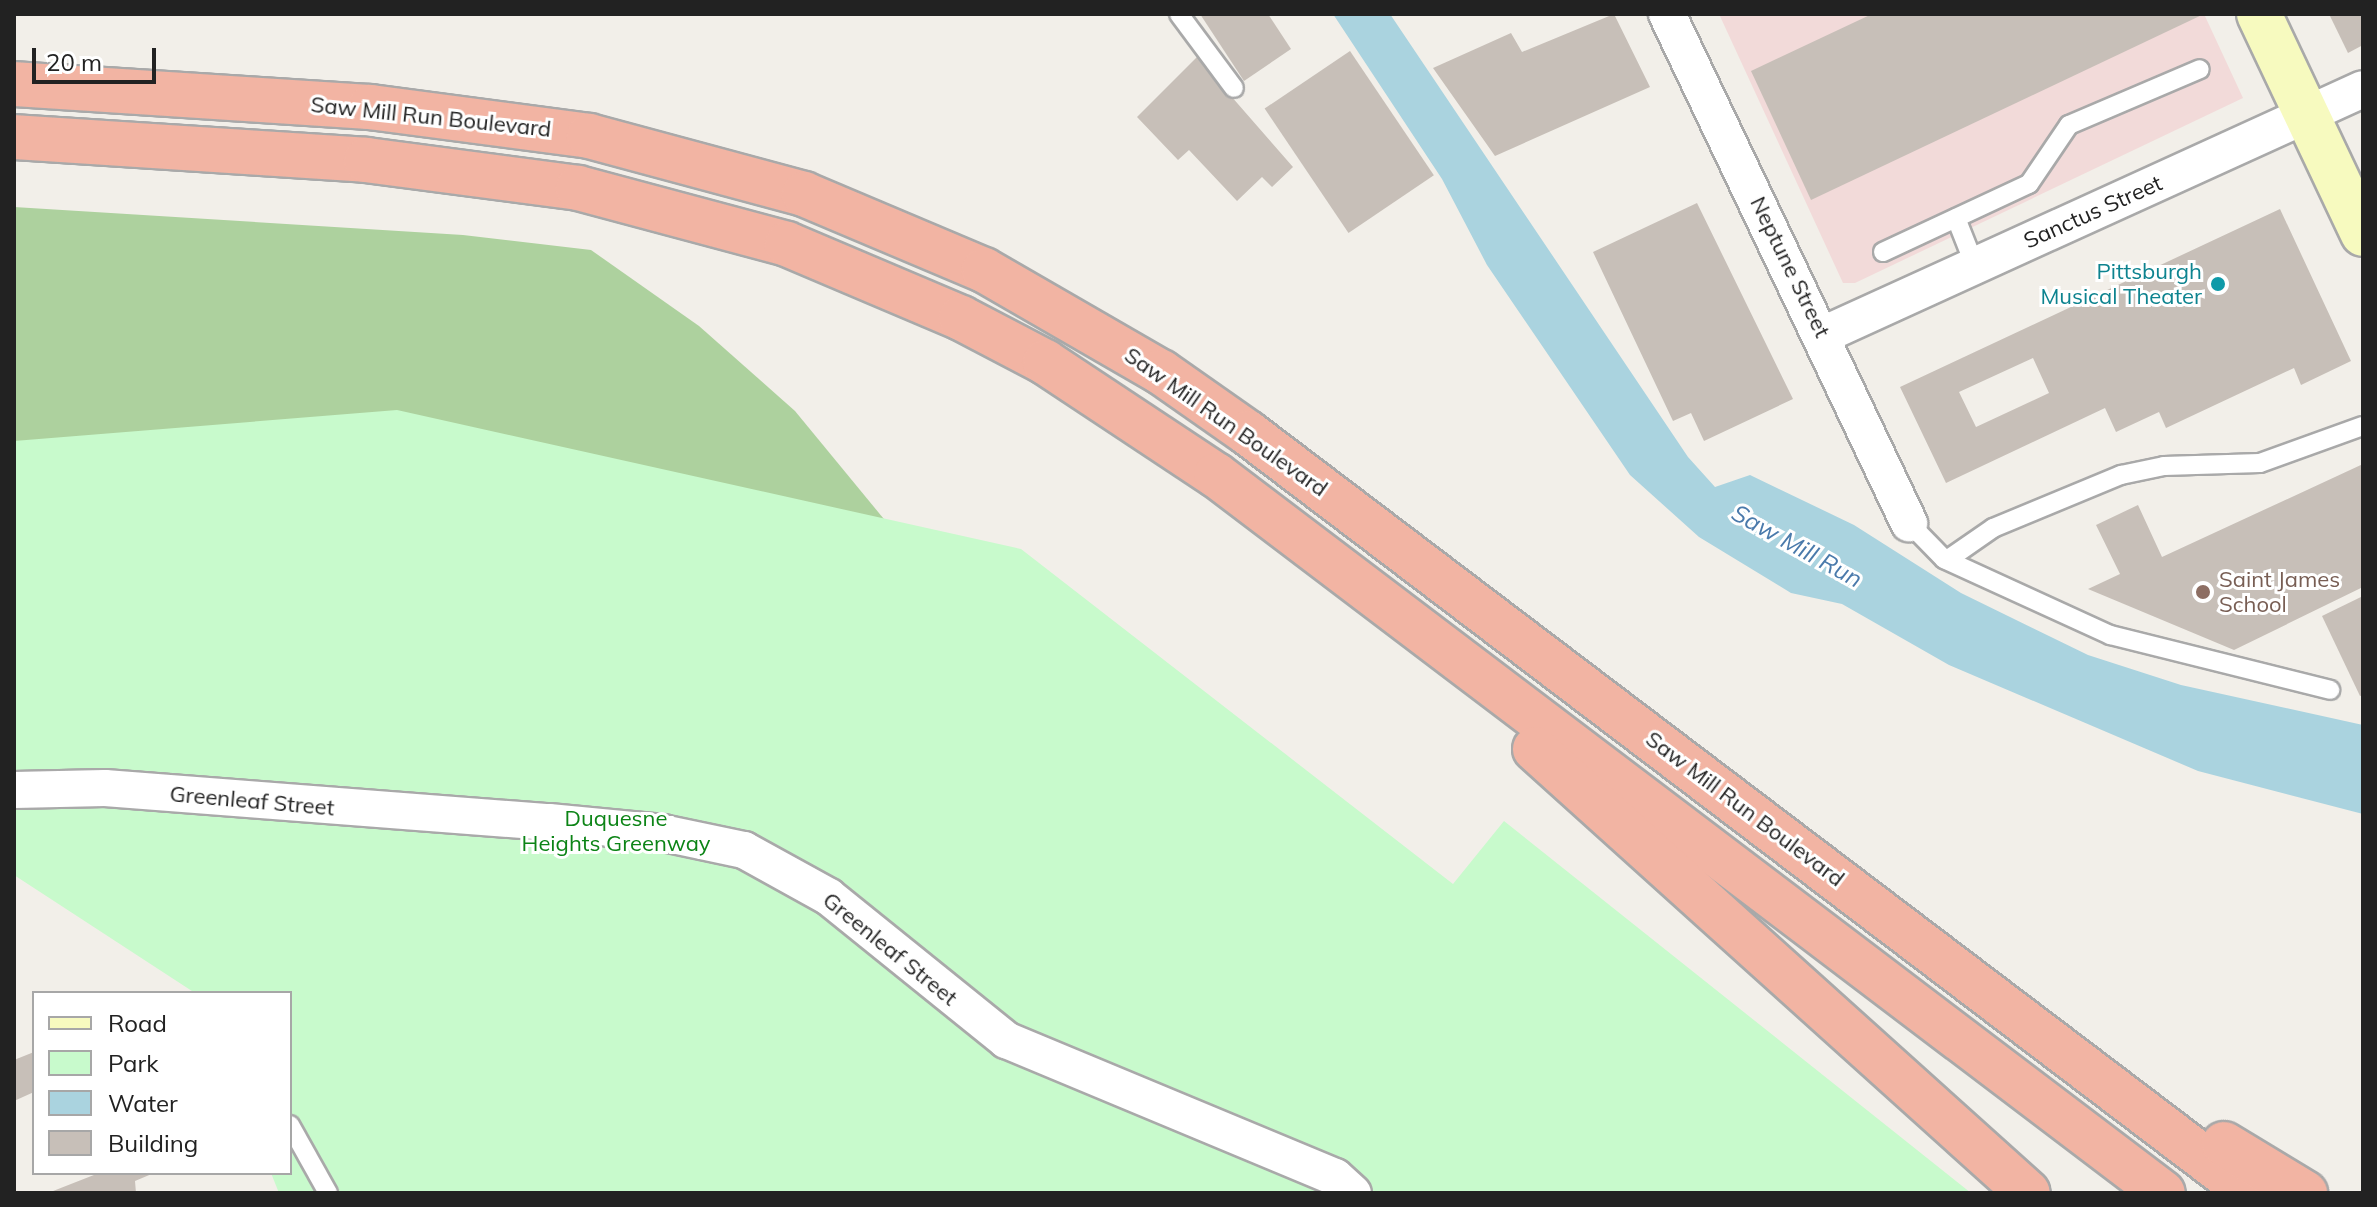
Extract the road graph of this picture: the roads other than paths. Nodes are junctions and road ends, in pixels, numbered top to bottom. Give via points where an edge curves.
1 (1179, 14) edge
2 (1667, 14) edge
3 (2259, 14) edge
4 (2200, 69) dead end
5 (14, 84) edge
6 (1234, 88) dead end
7 (2363, 89) edge
8 (2306, 115) junction
9 (14, 137) edge
10 (1956, 218) junction
11 (2363, 234) edge
12 (1883, 252) dead end
13 (1975, 266) junction
14 (1823, 335) junction
15 (2363, 426) edge
16 (1909, 523) joint
17 (1323, 556) junction
18 (1947, 560) junction
19 (2330, 690) dead end
20 (14, 790) edge
21 (2027, 1024) junction
22 (292, 1129) edge
23 (328, 1193) edge
24 (1353, 1193) edge
25 (2028, 1193) edge
26 (2163, 1193) edge
27 (2250, 1193) edge
28 (2305, 1193) edge

1 - 6 lane
2 - 14 street, Neptune Street
3 - 8 main road
4 - 10 lane via 2069,125 2029,184
5 - 21 highway, Saw Mill Run Boulevard via 370,107 589,136 804,194 984,270 1123,348 1248,433
7 - 8 street, Sanctus Street
8 - 11 main road
8 - 13 street, Sanctus Street
9 - 17 highway via 473,170 683,212 787,244 874,278 1045,362 1132,416
10 - 12 lane
10 - 13 lane
13 - 14 street, Sanctus Street
14 - 16 street, Neptune Street
15 - 18 lane via 2260,463 2164,466 2121,475 1993,528
16 - 18 lane
17 - 25 highway
17 - 26 highway
18 - 19 lane via 2110,635
20 - 24 street, Greenleaf Street via 105,788 549,822 663,833 744,850 829,897 1006,1040 1335,1177
21 - 27 highway, Saw Mill Run Boulevard
21 - 28 highway
22 - 23 lane

